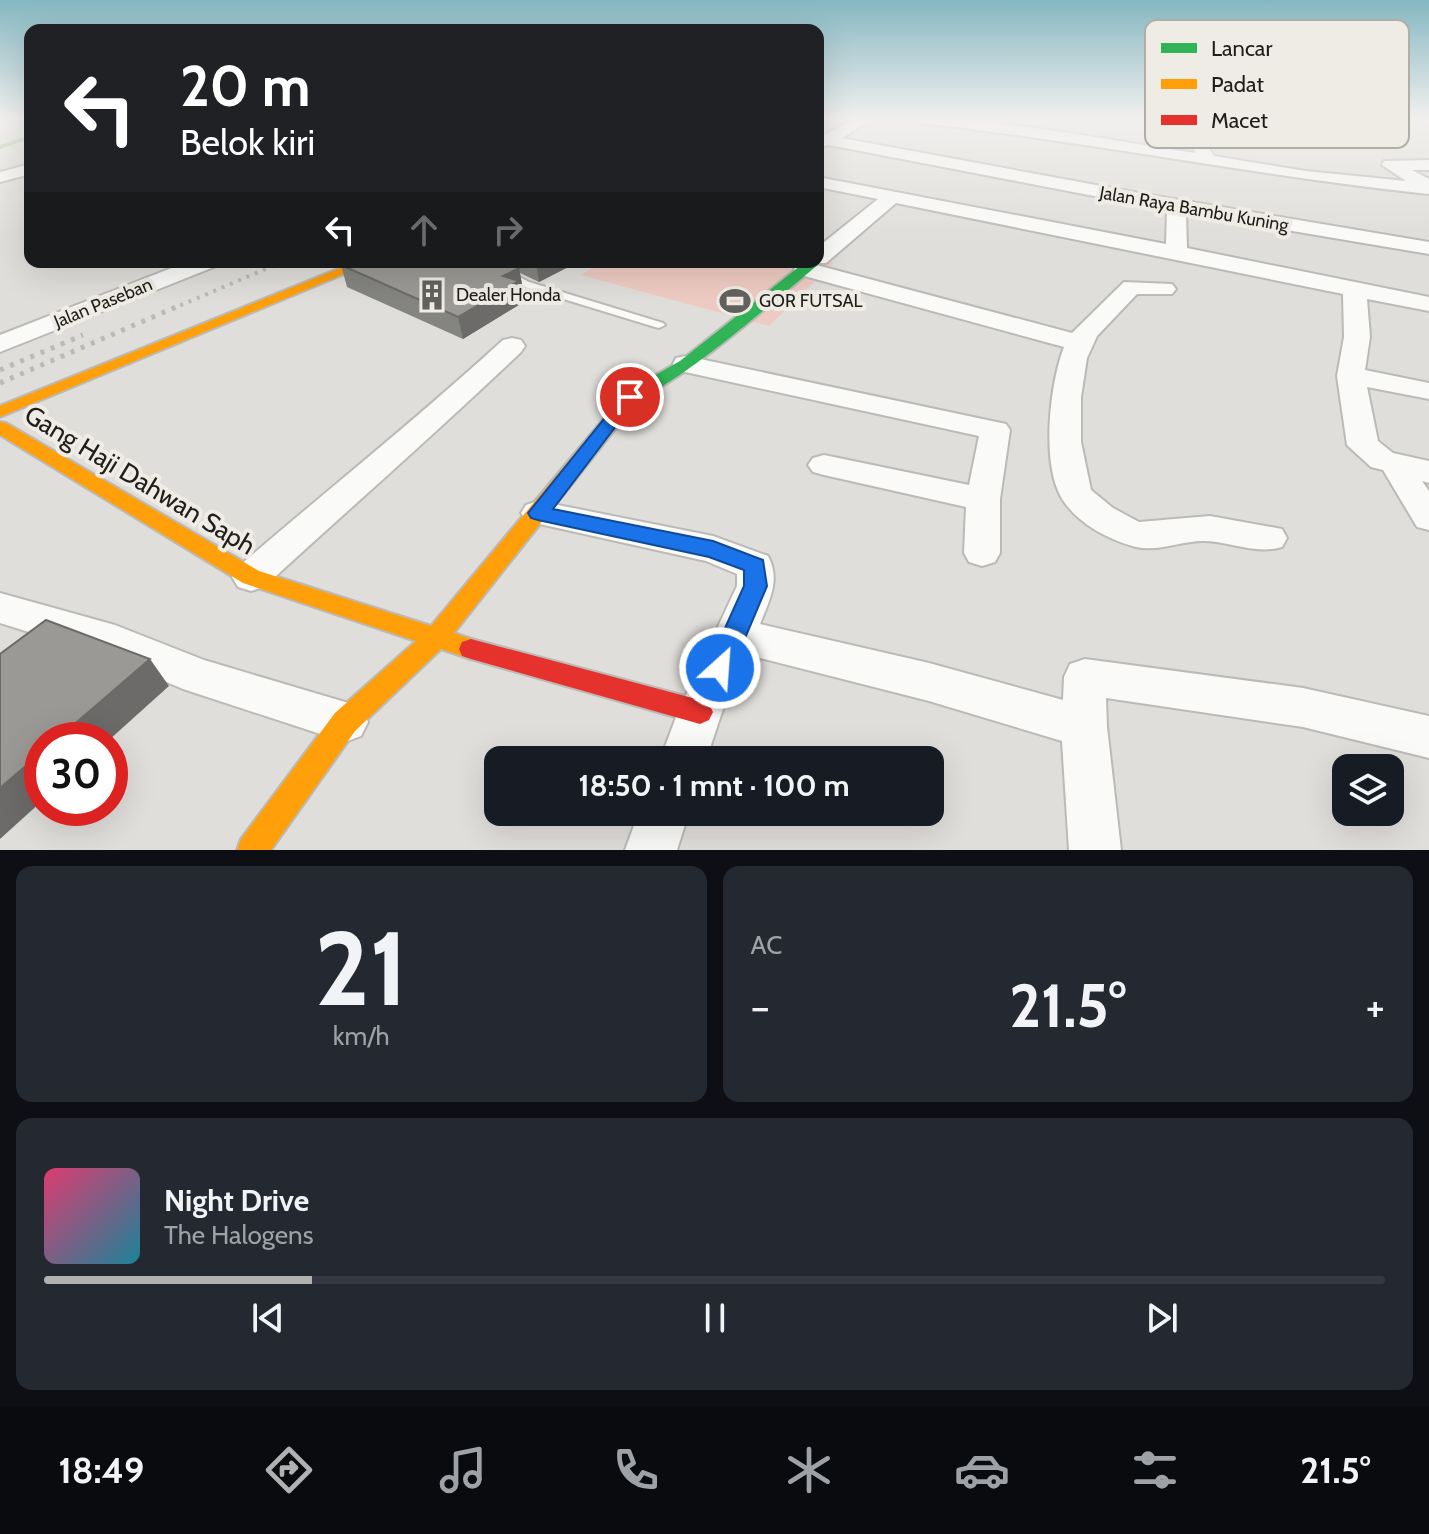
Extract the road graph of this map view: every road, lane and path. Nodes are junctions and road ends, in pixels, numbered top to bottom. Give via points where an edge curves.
1 (918, 159) edge
2 (1195, 159) edge
3 (1209, 161) joint
4 (1429, 165) edge
5 (24, 171) edge
6 (0, 177) edge
7 (824, 183) edge
8 (1425, 188) edge
9 (892, 197) junction
10 (1177, 206) junction
11 (1429, 248) edge
12 (1176, 252) junction
13 (824, 253) edge
14 (824, 267) edge
15 (191, 268) edge
16 (351, 268) edge
17 (503, 268) edge
18 (806, 268) edge
19 (1164, 289) dead end
20 (1355, 290) junction
21 (1429, 304) edge
22 (659, 325) dead end
23 (1079, 343) junction
24 (0, 344) edge
25 (512, 346) dead end
26 (686, 364) junction
27 (1351, 376) junction
28 (1429, 391) edge
29 (0, 412) edge
30 (0, 427) edge
31 (824, 465) dead end
32 (1396, 466) junction
33 (1429, 472) edge
34 (983, 499) junction
35 (538, 513) junction
36 (1429, 518) edge
37 (1269, 538) dead end
38 (982, 553) dead end
39 (251, 577) junction
40 (0, 608) edge
41 (736, 635) junction
42 (435, 639) junction
43 (700, 712) junction
44 (345, 722) junction
45 (1084, 727) junction
46 (1429, 737) edge
47 (688, 746) edge
48 (659, 826) edge
49 (252, 850) edge
50 (651, 850) edge
51 (1095, 850) edge

1 - 10 street, Jalan Raya Bambu Kuning
2 - 3 street
3 - 8 street
4 - 8 street via 1390,165
5 - 6 street
7 - 9 street
9 - 12 street
9 - 13 street
10 - 11 street, Jalan Raya Bambu Kuning
10 - 12 street
12 - 20 street
14 - 23 street
15 - 24 street, Jalan Paseban
16 - 29 street
17 - 22 lane via 525,284
18 - 26 street
19 - 23 street via 1132,287
20 - 21 street
20 - 27 street via 1357,337
23 - 37 street via 1067,384 1066,444 1076,494 1132,533 1191,529
25 - 39 street
26 - 34 street via 995,430
26 - 35 street via 630,397
27 - 28 street
27 - 32 street via 1363,445
30 - 39 street, Gang Haji Dahwan Saph
31 - 34 street
32 - 33 street
32 - 36 street
34 - 38 street
35 - 41 street via 713,549 755,566 756,586
35 - 42 street
39 - 42 street, Gang Haji Dahwan Saph
40 - 44 street
41 - 43 street
41 - 45 street
42 - 43 street, Gang Haji Dahwan Saph
42 - 44 street
43 - 47 street
44 - 49 street
45 - 46 street via 1085,677 1310,711
45 - 51 street
48 - 50 street

